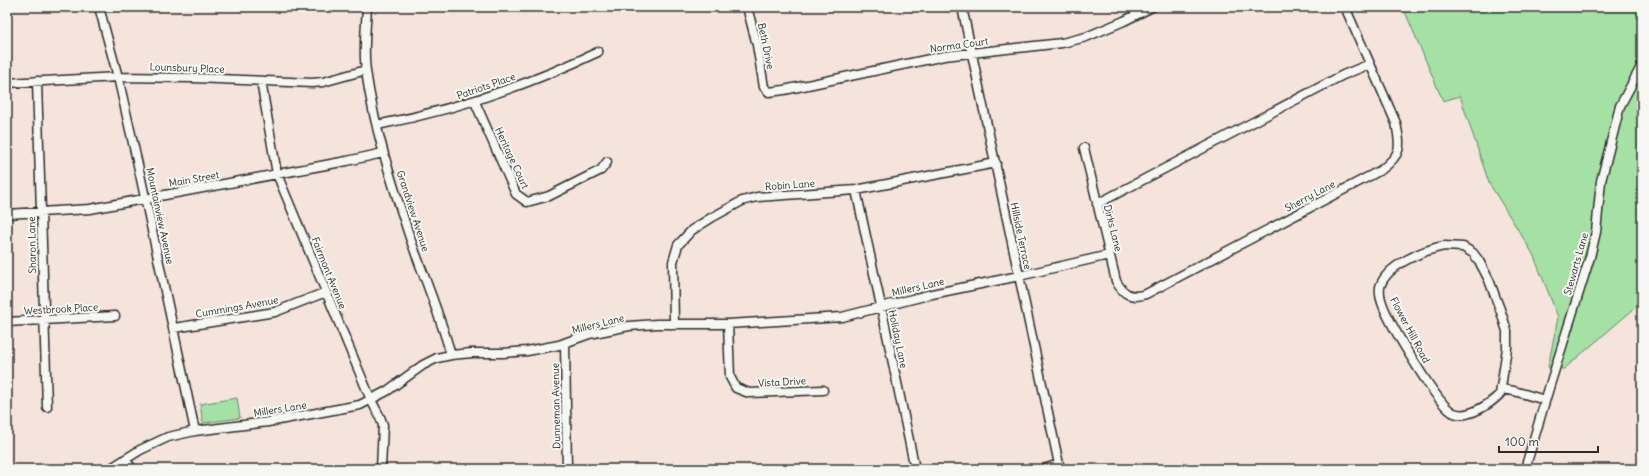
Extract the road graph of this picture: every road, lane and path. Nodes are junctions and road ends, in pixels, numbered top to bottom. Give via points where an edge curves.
1 (99, 7) edge
2 (367, 7) edge
3 (747, 7) edge
4 (962, 7) edge
5 (1152, 7) edge
6 (1344, 7) edge
7 (598, 52) dead end
8 (972, 53) junction
9 (1370, 64) junction
10 (1642, 65) edge
11 (366, 70) junction
12 (118, 77) junction
13 (37, 81) junction
14 (261, 81) junction
15 (7, 83) edge
16 (766, 90) joint
17 (475, 102) junction
18 (377, 124) junction
19 (1084, 148) dead end
20 (383, 152) junction
21 (607, 162) dead end
22 (996, 163) junction
23 (277, 174) junction
24 (856, 190) junction
25 (146, 198) junction
26 (1097, 204) junction
27 (41, 212) junction
28 (7, 214) edge
29 (1110, 255) junction
30 (1019, 276) junction
31 (326, 292) junction
32 (1141, 295) joint
33 (882, 306) junction
34 (115, 316) dead end
35 (44, 320) junction
36 (7, 322) edge
37 (728, 324) junction
38 (674, 325) junction
39 (174, 328) junction
40 (565, 343) junction
41 (451, 355) junction
42 (1501, 389) junction
43 (823, 390) dead end
44 (371, 400) junction
45 (1545, 400) junction
46 (47, 407) dead end
47 (195, 431) junction
48 (125, 459) junction
49 (1060, 467) edge
50 (110, 469) edge
51 (132, 469) edge
52 (381, 469) edge
53 (567, 469) edge
54 (915, 469) edge
55 (1044, 469) edge
56 (1525, 469) edge

1 - 12 street, Mountainview Avenue
2 - 11 street, Grandview Avenue
3 - 16 street, Beth Drive
4 - 8 street, Hillside Terrace
5 - 8 street, Norma Court via 1086,37 1062,43
6 - 9 street, Sherry Lane
7 - 17 street, Patriots Place
8 - 16 street, Norma Court via 944,56 784,90
8 - 22 street, Hillside Terrace
9 - 26 street via 1343,75
9 - 32 street, Sherry Lane via 1396,122 1400,142 1399,150 1392,162
10 - 45 street, Stewarts Lane via 1620,106 1614,126 1601,181 1592,251
11 - 14 street, Lounsbury Place via 323,82
11 - 18 street, Grandview Avenue
12 - 13 street, Lounsbury Place
12 - 14 street, Lounsbury Place
12 - 25 street, Mountainview Avenue
13 - 15 street, Lounsbury Place
13 - 27 street, Sharon Lane
14 - 23 street, Fairmont Avenue
17 - 18 street, Patriots Place
17 - 21 street, Heritage Court via 516,194 526,202 549,196 602,170
18 - 20 street, Grandview Avenue
19 - 26 street, Dirks Lane
20 - 23 street, Main Street
20 - 41 street, Grandview Avenue
22 - 24 street, Robin Lane
22 - 30 street, Hillside Terrace
23 - 25 street, Main Street
23 - 31 street, Fairmont Avenue
24 - 33 street, Holiday Lane
24 - 38 street, Robin Lane via 757,197 742,201 692,230 678,246 673,262
25 - 27 street, Main Street via 85,210
25 - 39 street, Mountainview Avenue
26 - 29 street, Dirks Lane
27 - 28 street, Main Street
27 - 35 street, Sharon Lane
29 - 30 street, Millers Lane
29 - 32 street, Dirks Lane via 1120,289 1126,294
30 - 33 street, Millers Lane
30 - 49 street, Hillside Terrace
31 - 39 street, Cummings Avenue via 276,312
31 - 44 street, Fairmont Avenue
33 - 37 street, Millers Lane via 842,317
33 - 54 street, Holiday Lane
34 - 35 street, Westbrook Place
35 - 36 street, Westbrook Place
35 - 46 street, Sharon Lane
37 - 38 street, Millers Lane
37 - 43 street, Vista Drive via 730,377 736,388 749,393
38 - 40 street, Millers Lane via 629,326 589,334
39 - 47 street, Mountainview Avenue
40 - 41 street, Millers Lane via 503,353
40 - 53 street, Dunneman Avenue
41 - 44 street, Millers Lane via 436,358 422,365
42 - 42 street, Flower Hill Road via 1507,331 1489,280 1473,253 1464,247 1433,248 1392,270 1384,278 1380,290 1384,308 1414,362 1445,407 1455,414 1465,414 1482,408 1500,394
42 - 45 street
44 - 47 street, Millers Lane via 337,410
44 - 52 street, Fairmont Avenue via 383,425
45 - 56 street, Stewarts Lane
47 - 48 street, Millers Lane via 168,437
48 - 50 street, Millers Lane
48 - 51 street
49 - 55 street

